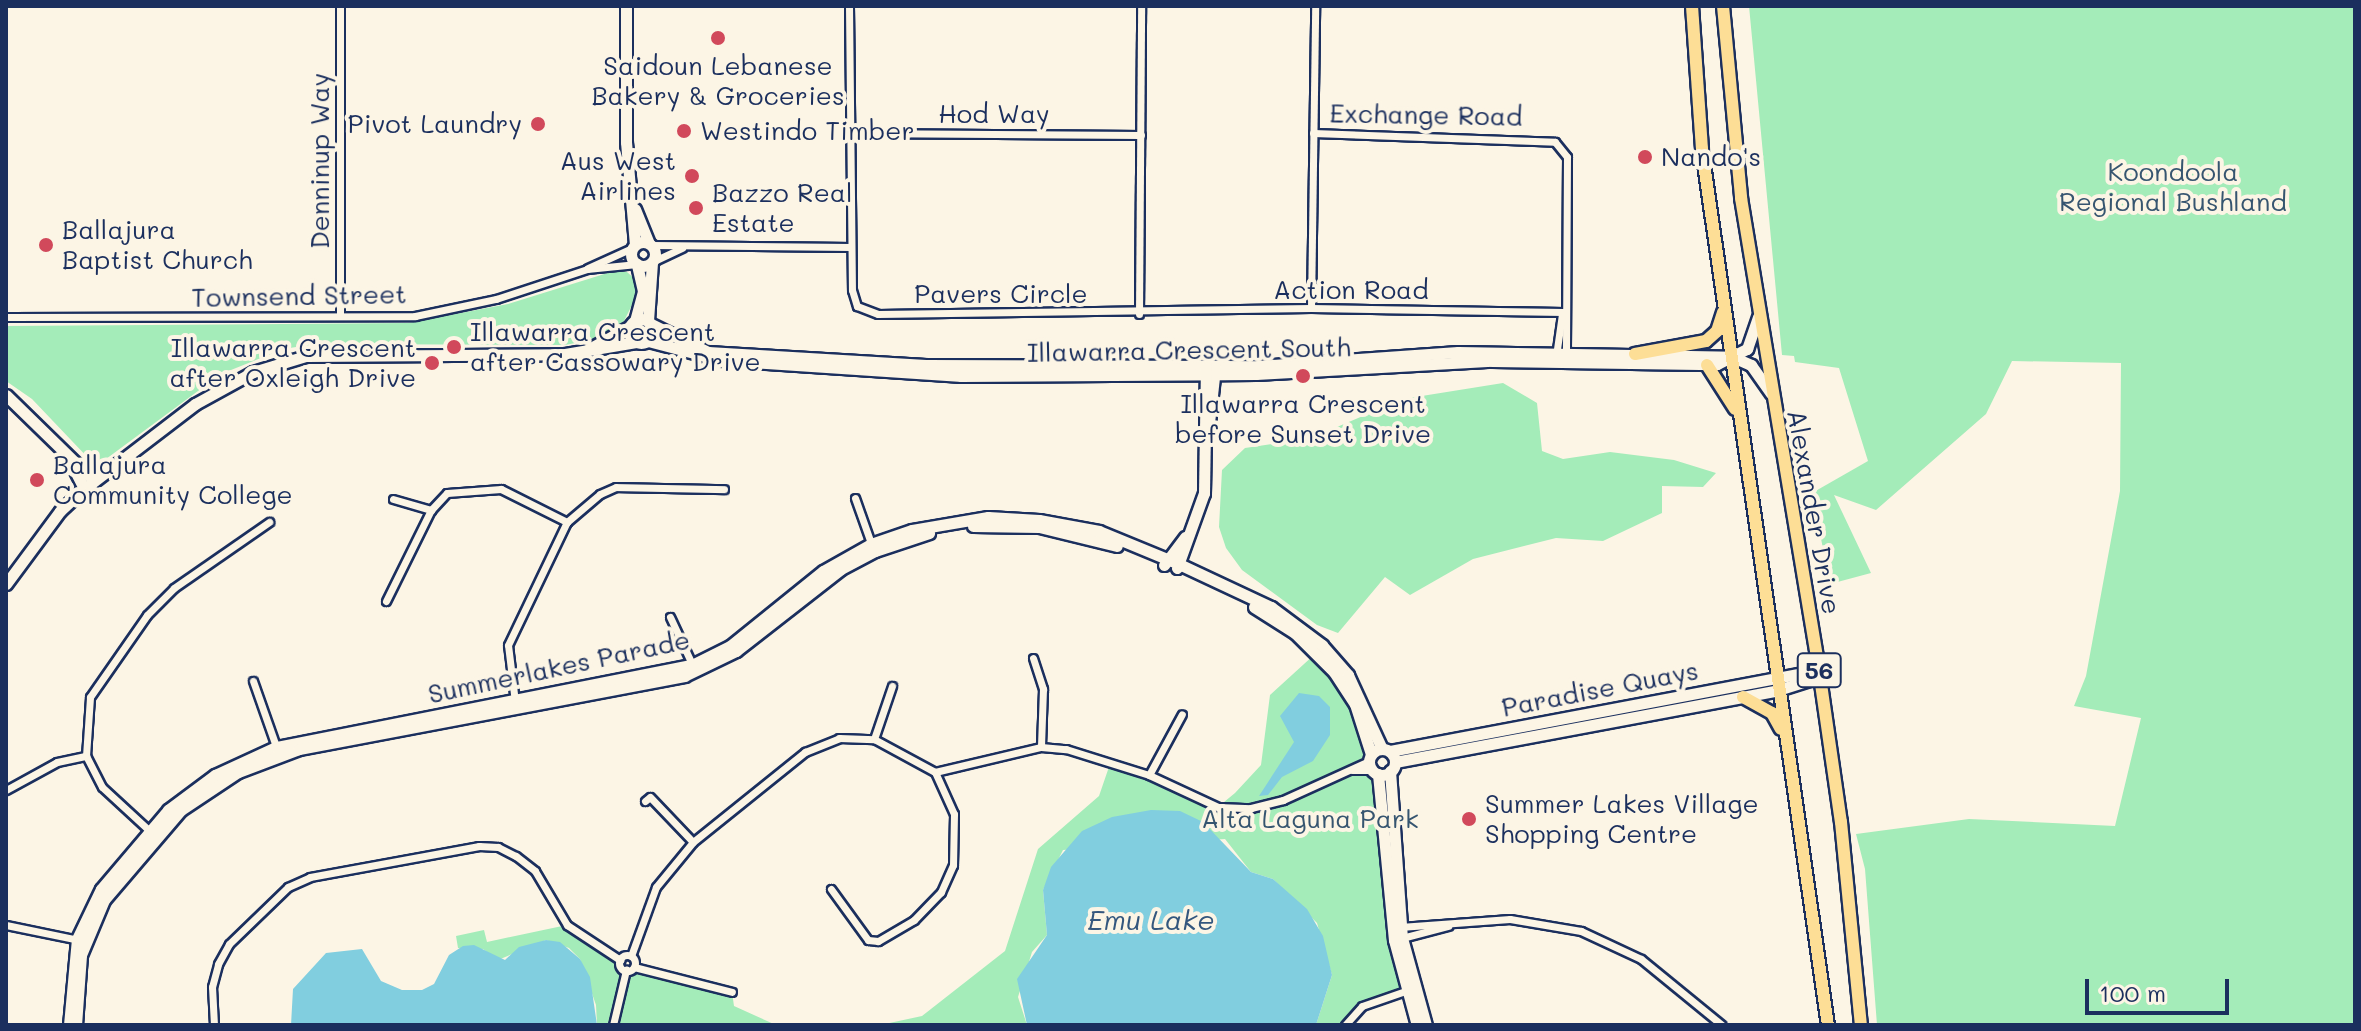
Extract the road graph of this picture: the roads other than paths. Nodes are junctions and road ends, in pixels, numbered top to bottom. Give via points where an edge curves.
1 (340, 6) edge
2 (626, 6) edge
3 (849, 6) edge
4 (1141, 6) edge
5 (1315, 6) edge
6 (1690, 6) edge
7 (1723, 6) edge
8 (848, 133) junction
9 (1313, 133) junction
10 (1141, 135) junction
11 (635, 208) junction
12 (650, 244) junction
13 (634, 247) junction
14 (851, 247) junction
15 (684, 248) junction
16 (653, 262) junction
17 (637, 264) junction
18 (587, 269) junction
19 (1725, 301) junction
20 (1311, 308) junction
21 (1563, 312) junction
22 (1139, 314) junction
23 (340, 316) junction
24 (6, 317) edge
25 (1758, 317) junction
26 (641, 323) junction
27 (642, 341) junction
28 (585, 351) junction
29 (1635, 354) junction
30 (1561, 357) junction
31 (1733, 357) junction
32 (1707, 365) junction
33 (1211, 371) junction
34 (1771, 394) junction
35 (6, 395) edge
36 (1743, 431) junction
37 (71, 463) junction
38 (94, 481) junction
39 (84, 489) junction
40 (724, 489) dead end
41 (855, 498) dead end
42 (393, 499) dead end
43 (431, 510) junction
44 (269, 522) dead end
45 (567, 522) junction
46 (1185, 537) junction
47 (873, 548) junction
48 (1165, 562) junction
49 (1177, 567) junction
50 (6, 584) edge
51 (386, 601) dead end
52 (670, 617) dead end
53 (1033, 658) dead end
54 (694, 668) junction
55 (1819, 674) junction
56 (1776, 676) junction
57 (253, 681) dead end
58 (892, 686) dead end
59 (1778, 690) junction
60 (1743, 697) junction
61 (515, 705) junction
62 (1182, 714) dead end
63 (1785, 735) junction
64 (874, 739) junction
65 (1485, 740) junction
66 (1041, 747) junction
67 (277, 751) junction
68 (86, 756) junction
69 (1381, 762) junction
70 (935, 772) junction
71 (1149, 775) junction
72 (6, 790) edge
73 (645, 801) dead end
74 (152, 833) junction
75 (693, 842) junction
76 (831, 889) dead end
77 (6, 925) edge
78 (1398, 933) junction
79 (81, 940) junction
80 (631, 956) junction
81 (620, 960) junction
82 (630, 968) junction
83 (1408, 990) junction
84 (732, 992) dead end
85 (69, 1025) edge
86 (76, 1025) edge
87 (214, 1025) edge
88 (613, 1025) edge
89 (1345, 1025) edge
90 (1417, 1025) edge
91 (1426, 1025) edge
92 (1722, 1025) edge
93 (1828, 1025) edge
94 (1861, 1025) edge

1 - 23 street, Denninup Way
2 - 11 street via 626,142
3 - 8 street, Pavers Circle
4 - 10 street
5 - 9 street
6 - 19 main road, 56 via 1702,150
7 - 25 main road, Alexander Drive / 56 via 1734,145
8 - 10 street, Hod Way
8 - 14 street, Pavers Circle
9 - 20 street
9 - 21 street, Exchange Road via 1555,142 1567,157
10 - 22 street
11 - 12 street
11 - 13 street
12 - 13 street
12 - 15 street
12 - 16 street
13 - 17 street
13 - 18 street, Townsend Street
14 - 15 street
14 - 22 street, Pavers Circle via 857,306 878,314
15 - 16 street
16 - 17 street
16 - 26 street
17 - 18 street, Townsend Street
17 - 26 street via 643,291
18 - 23 street, Townsend Street via 496,299 415,316
19 - 29 main road via 1720,325 1706,341
19 - 31 main road, 56
20 - 21 street, Action Road
20 - 22 street, Action Road
21 - 30 street, Exchange Road
23 - 24 street, Townsend Street
25 - 31 street via 1749,346
25 - 34 main road, Alexander Drive / 56
26 - 27 street
26 - 27 street
26 - 28 street, Illawarra Crescent South
26 - 33 street, Illawarra Crescent South via 675,341 720,353 926,365
27 - 28 street, Illawarra Crescent South
27 - 33 street, Illawarra Crescent South via 721,360 961,376
28 - 38 street, Illawarra Crescent South via 335,354 281,362 229,382
29 - 30 street, Illawarra Crescent South
29 - 31 street, Illawarra Crescent South
30 - 32 street, Illawarra Crescent South
30 - 33 street, Illawarra Crescent South
31 - 32 street, Illawarra Crescent South
31 - 34 street via 1751,365
31 - 36 main road, 56
32 - 36 main road via 1732,400
33 - 46 street via 1204,493
34 - 55 main road, Alexander Drive / 56
35 - 37 street
36 - 56 main road, 56
37 - 38 street
37 - 39 street
38 - 39 street, Illawarra Crescent South
39 - 50 street, Illawarra Crescent South via 60,511
40 - 45 street via 616,487
41 - 47 street
42 - 43 street
43 - 45 street via 447,493 501,489
43 - 51 street
44 - 68 street via 174,588 147,615 90,697
45 - 61 street via 508,645
46 - 48 street
46 - 49 street
47 - 48 street, Summerlakes Parade via 957,521 1019,517 1099,531
47 - 54 street, Summerlakes Parade via 823,571 730,646
48 - 49 street, Summerlakes Parade
49 - 69 street, Summerlakes Parade via 1260,610 1310,646 1350,695
52 - 54 street
53 - 66 street via 1043,689
54 - 61 street, Summerlakes Parade
55 - 56 street, Paradise Quays
55 - 59 street, Paradise Quays
55 - 94 main road, Alexander Drive / 56 via 1841,822
56 - 59 main road, 56
56 - 65 street, Paradise Quays
57 - 67 street
58 - 64 street
59 - 60 street, Paradise Quays
59 - 63 main road, 56
60 - 63 main road via 1772,713
60 - 65 street, Paradise Quays
61 - 67 street, Summerlakes Parade
62 - 71 street
63 - 93 main road, 56
64 - 70 street
64 - 75 street via 839,738 805,752
65 - 69 street, Paradise Quays
66 - 70 street, Paradise Quays
66 - 71 street, Paradise Quays via 1096,756
67 - 74 street, Summerlakes Parade via 195,788
68 - 72 street via 57,762
68 - 74 street via 102,787
69 - 71 street, Paradise Quays via 1346,770 1283,800 1251,808 1218,807
69 - 78 street, Summerlakes Parade
70 - 76 street via 954,814 953,865 941,892 914,920 878,941 868,940
73 - 75 street via 650,797
74 - 79 street, Summerlakes Parade via 101,889
75 - 80 street via 656,887
77 - 79 street
78 - 83 street, Summerlakes Parade
78 - 92 street via 1510,919 1581,931 1641,959
79 - 85 street, Summerlakes Parade
79 - 86 street, Summerlakes Parade
80 - 81 street
80 - 82 street
81 - 82 street
81 - 87 street via 567,925 535,871 498,847 479,846 323,874 288,887 229,944 218,964 212,987
82 - 84 street
82 - 88 street
83 - 89 street via 1362,1006
83 - 90 street, Summerlakes Parade
83 - 91 street, Summerlakes Parade

